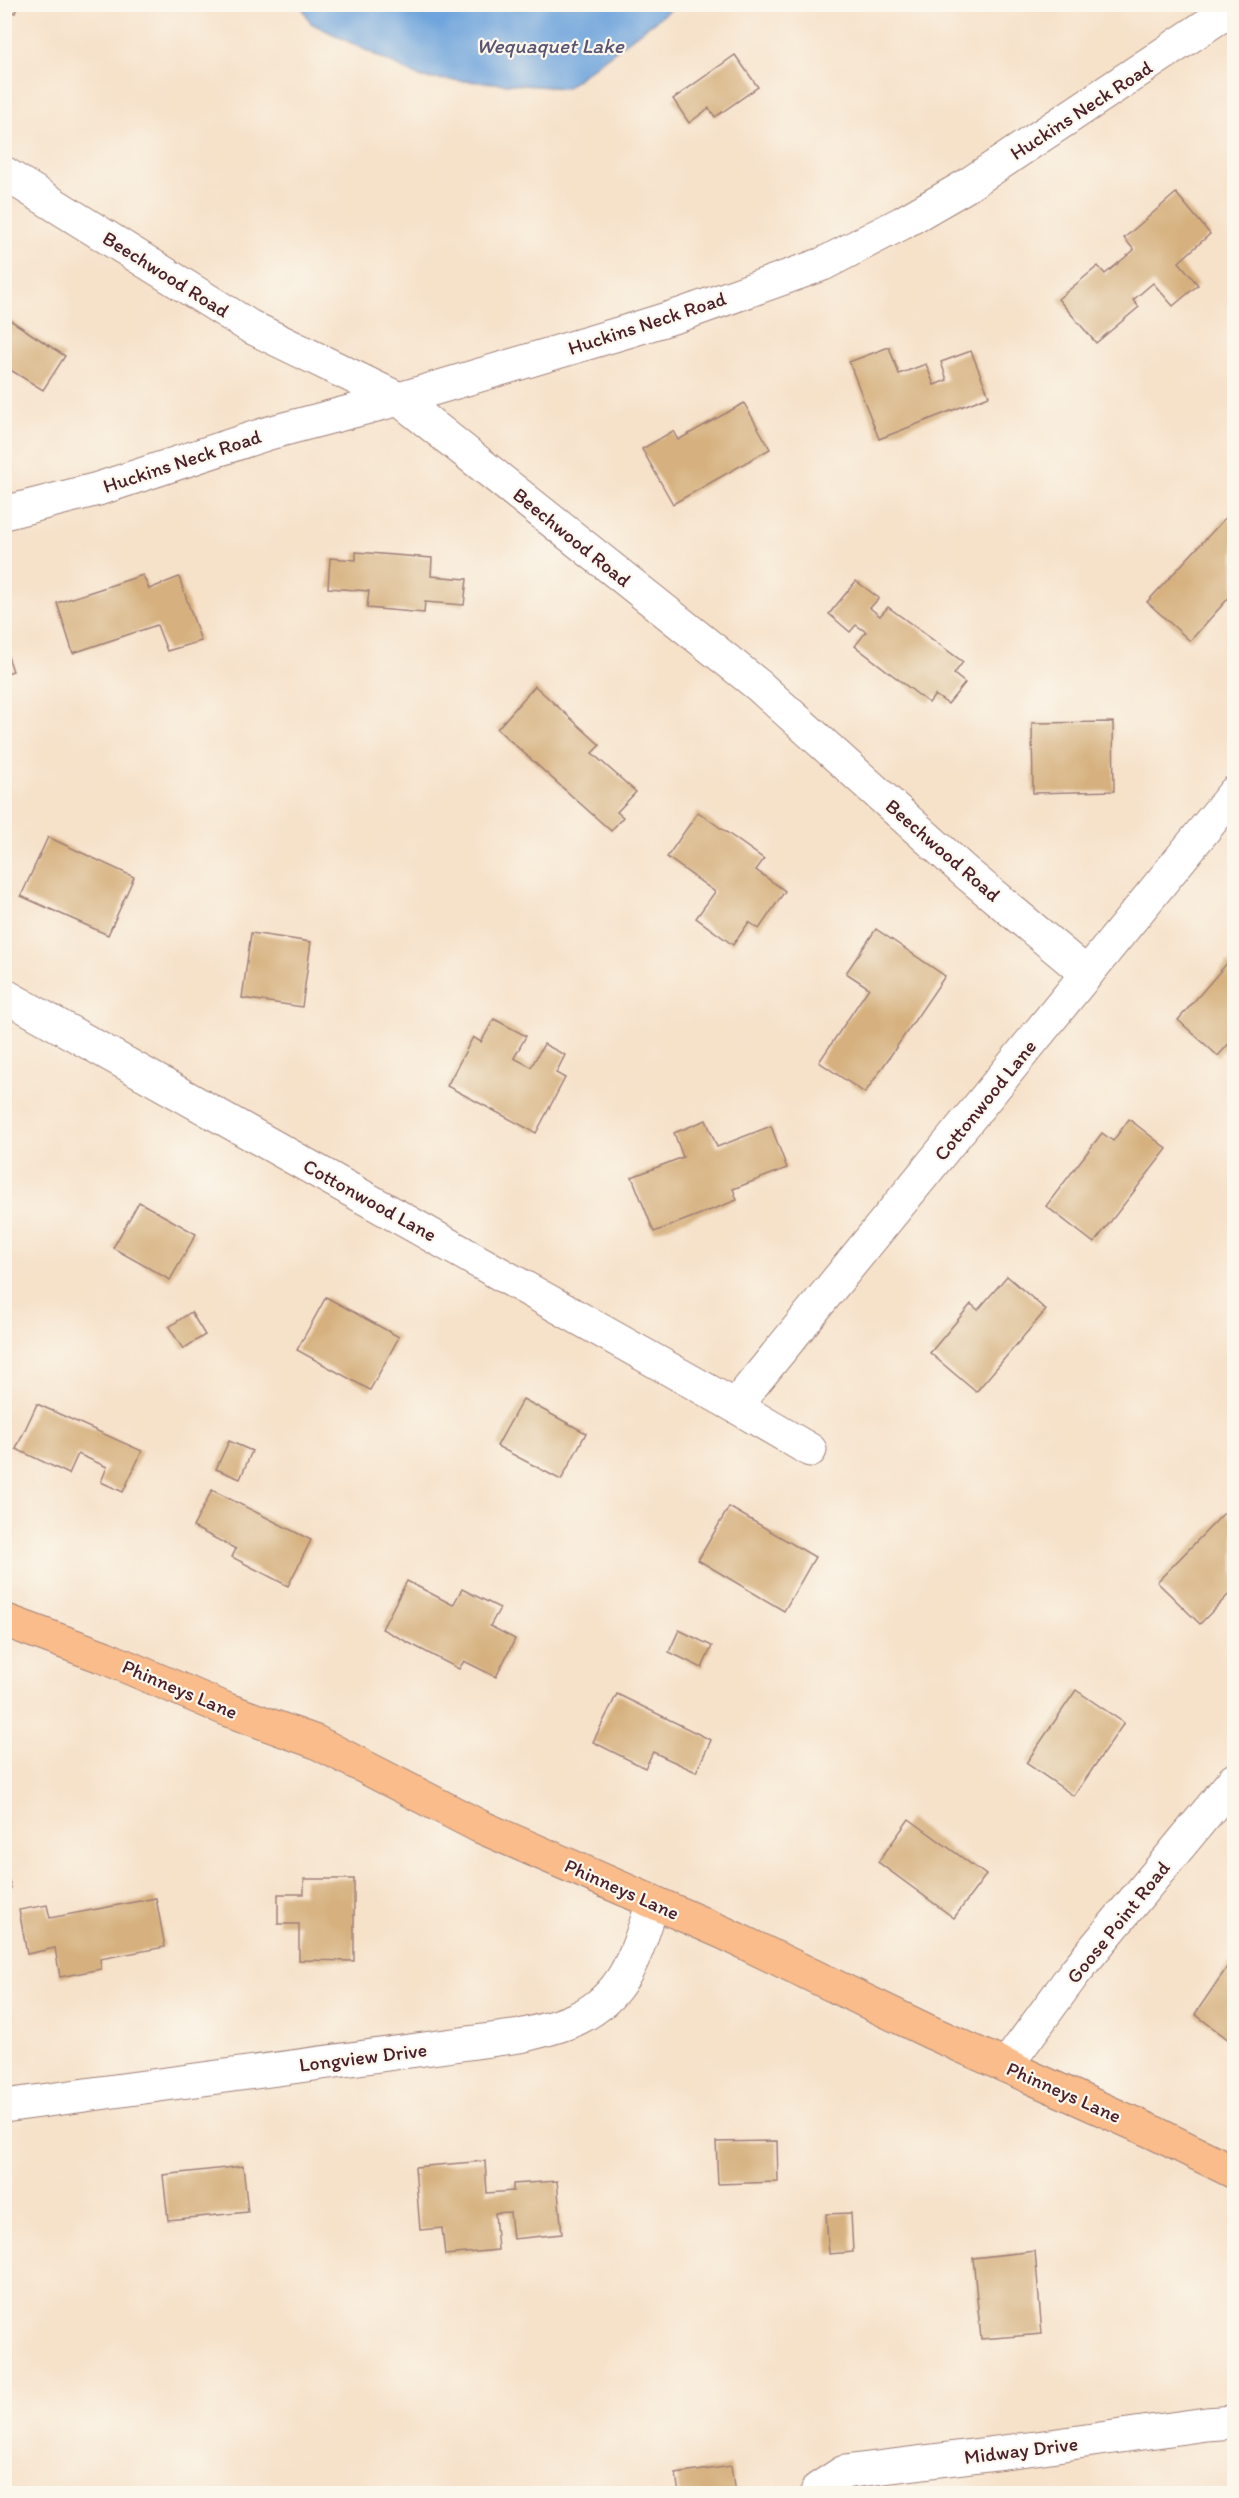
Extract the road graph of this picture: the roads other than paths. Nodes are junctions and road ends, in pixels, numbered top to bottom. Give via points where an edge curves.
1 (1234, 8) edge
2 (4, 173) edge
3 (399, 399) junction
4 (4, 513) edge
5 (1234, 793) edge
6 (1087, 974) junction
7 (4, 995) edge
8 (735, 1406) junction
9 (810, 1450) dead end
10 (4, 1620) edge
11 (1234, 1780) edge
12 (653, 1902) junction
13 (1006, 2066) junction
14 (4, 2106) edge
15 (1234, 2172) edge
16 (1234, 2422) edge
17 (819, 2493) edge

1 - 3 street, Huckins Neck Road via 966,186 823,264 683,314
2 - 3 street, Beechwood Road via 249,326
3 - 4 street, Huckins Neck Road via 268,433 98,489
3 - 6 street, Beechwood Road via 758,685 964,871
5 - 6 street, Cottonwood Lane
6 - 8 street, Cottonwood Lane
7 - 8 street, Cottonwood Lane
8 - 9 street, Cottonwood Lane
10 - 12 main road, Phinneys Lane via 316,1742 478,1826
11 - 13 street, Goose Point Road via 1075,1972
12 - 13 main road, Phinneys Lane
12 - 14 street, Longview Drive via 632,1963 620,1983 603,2003 577,2019 520,2036
13 - 15 main road, Phinneys Lane
16 - 17 street, Midway Drive via 844,2472 818,2489

